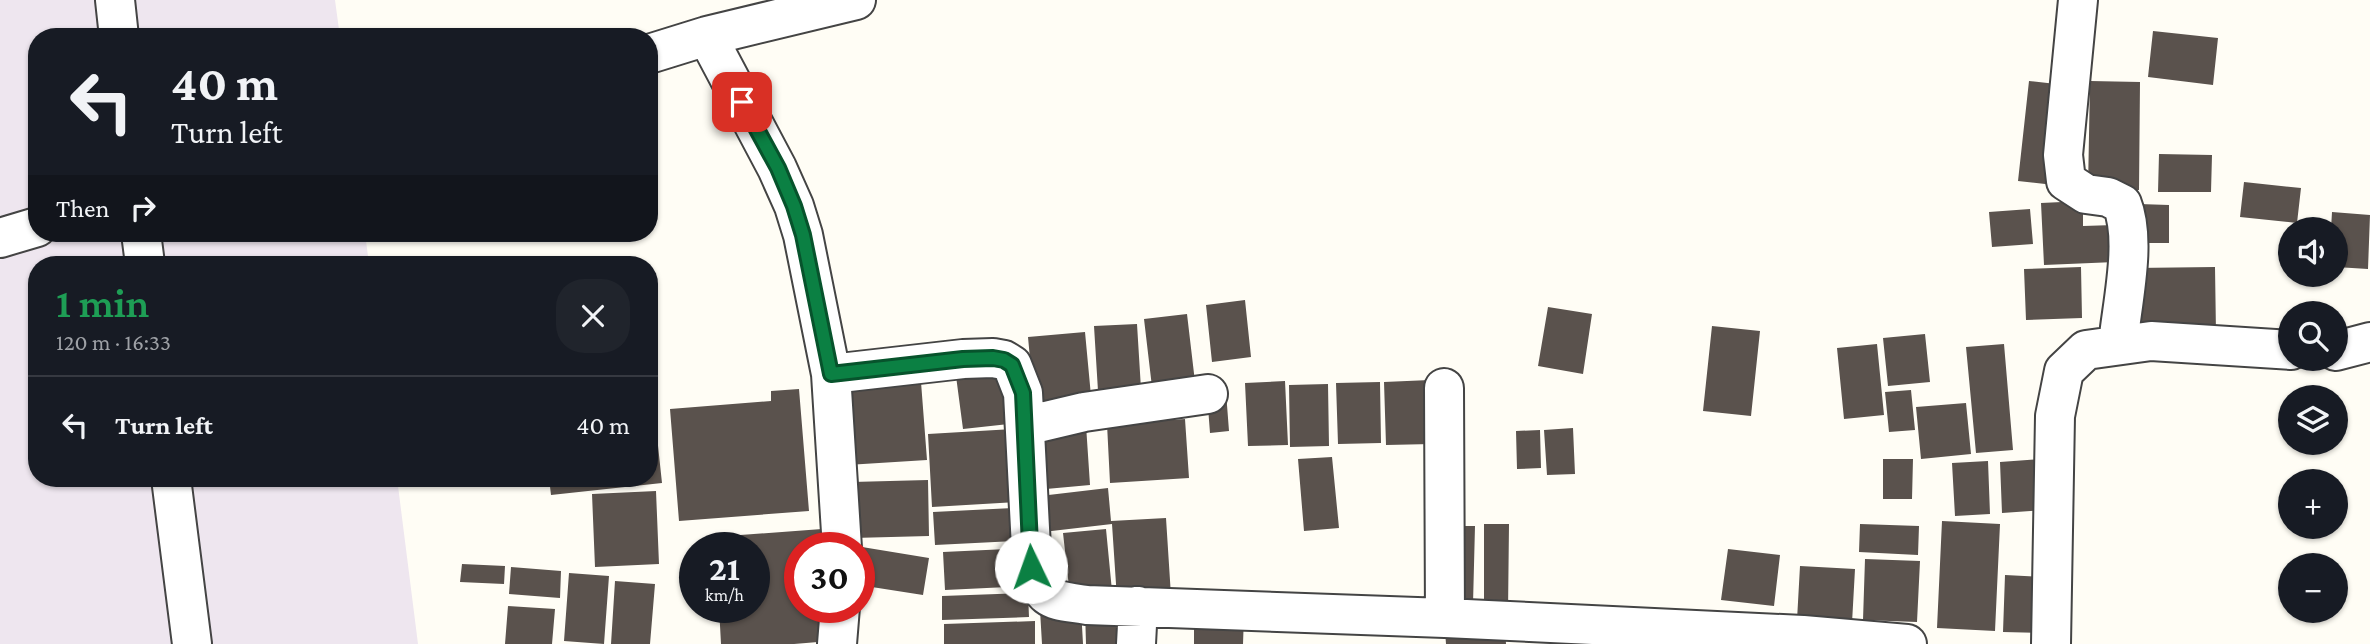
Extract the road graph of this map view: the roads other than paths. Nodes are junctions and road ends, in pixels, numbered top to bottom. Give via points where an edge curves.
1 (114, 0) edge
2 (856, 0) edge
3 (2078, 0) edge
4 (118, 28) edge
5 (706, 36) junction
6 (658, 51) edge
7 (28, 230) edge
8 (0, 238) edge
9 (2370, 342) edge
10 (2118, 344) junction
11 (2348, 348) edge
12 (2278, 349) edge
13 (831, 374) junction
14 (1444, 388) dead end
15 (1208, 394) dead end
16 (1025, 426) junction
17 (173, 487) edge
18 (841, 532) edge
19 (1138, 606) junction
20 (1445, 618) junction
21 (839, 623) edge
22 (1615, 635) edge
23 (1802, 640) edge
24 (192, 644) edge
25 (837, 644) edge
26 (1136, 644) edge
27 (1907, 644) edge
28 (2051, 644) edge

1 - 4 street
2 - 5 street
3 - 10 street via 2063,155 2066,181 2086,194 2122,204 2128,218
5 - 6 street
5 - 13 street via 794,206
7 - 8 street
9 - 11 street
10 - 12 street via 2151,341
10 - 28 street via 2086,349 2064,371 2055,416
13 - 16 street via 963,359 1004,360 1012,365 1023,393
13 - 18 street
14 - 20 street
15 - 16 street via 1084,412
16 - 19 street via 1031,567 1040,590 1053,600
17 - 24 street
19 - 20 street
19 - 26 street
20 - 22 street
21 - 25 street
22 - 23 street
23 - 27 street

